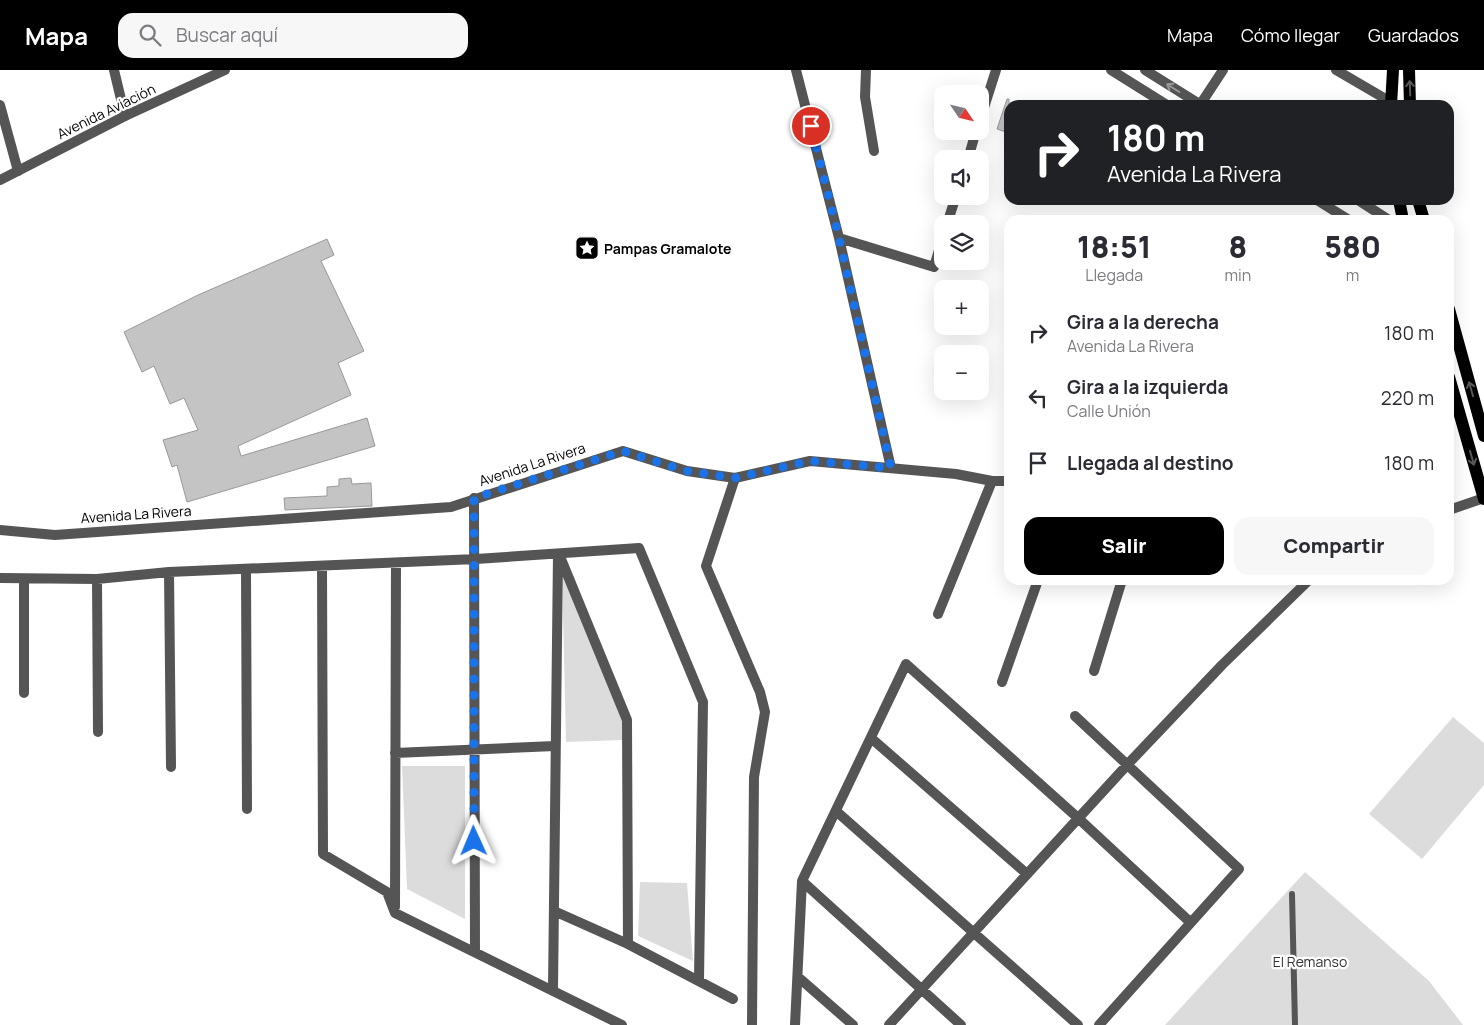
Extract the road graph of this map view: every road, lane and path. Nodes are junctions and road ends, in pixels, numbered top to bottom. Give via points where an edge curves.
1 (114, 70) edge
2 (225, 70) edge
3 (796, 70) edge
4 (866, 70) edge
5 (996, 70) edge
6 (1111, 70) edge
7 (1145, 70) edge
8 (1223, 70) edge
9 (1336, 70) edge
10 (1393, 70) edge
11 (1409, 70) edge
12 (989, 92) edge
13 (1159, 100) edge
14 (1193, 100) edge
15 (1204, 100) edge
16 (1386, 100) edge
17 (1393, 100) edge
18 (1410, 100) edge
19 (0, 105) edge
20 (125, 116) junction
21 (874, 151) dead end
22 (18, 171) junction
23 (0, 180) edge
24 (1325, 205) edge
25 (1366, 205) edge
26 (1341, 215) edge
27 (1381, 215) edge
28 (839, 238) junction
29 (934, 267) edge
30 (1454, 326) edge
31 (1454, 394) edge
32 (1484, 436) edge
33 (891, 468) junction
34 (735, 478) junction
35 (992, 481) junction
36 (1004, 481) edge
37 (474, 498) junction
38 (1484, 498) edge
39 (1454, 508) edge
40 (0, 530) edge
41 (558, 554) junction
42 (476, 559) junction
43 (396, 563) junction
44 (322, 566) junction
45 (246, 569) junction
46 (169, 572) junction
47 (0, 578) edge
48 (24, 579) junction
49 (96, 579) junction
50 (1036, 585) edge
51 (1120, 585) edge
52 (1304, 585) edge
53 (938, 614) dead end
54 (1094, 671) dead end
55 (1002, 682) dead end
56 (24, 693) dead end
57 (1075, 716) dead end
58 (98, 732) dead end
59 (871, 738) junction
60 (555, 746) junction
61 (474, 750) junction
62 (395, 753) junction
63 (1127, 765) junction
64 (171, 767) dead end
65 (247, 810) dead end
66 (836, 810) junction
67 (1078, 818) junction
68 (1027, 874) junction
69 (802, 881) junction
70 (1292, 894) dead end
71 (554, 911) junction
72 (395, 913) junction
73 (1190, 922) junction
74 (972, 933) junction
75 (628, 944) junction
76 (475, 951) junction
77 (798, 977) junction
78 (698, 980) junction
79 (553, 990) junction
80 (921, 990) junction
81 (733, 999) dead end
82 (622, 1025) edge
83 (752, 1025) edge
84 (795, 1025) edge
85 (853, 1025) edge
86 (889, 1025) edge
87 (961, 1025) edge
88 (1078, 1025) edge
89 (1099, 1025) edge
90 (1294, 1025) edge

1 - 20 street
2 - 20 street, Avenida Aviación
3 - 28 street
4 - 21 street via 865,97
5 - 12 street
6 - 13 street
14 -> 7 street
8 - 15 street
9 - 16 street
10 - 17 main road
18 -> 11 main road
19 - 22 street
20 - 22 street, Avenida Aviación
22 - 23 street, Avenida Aviación
24 - 26 street
25 - 27 street
28 - 29 street
28 - 33 street
32 -> 30 main road
31 -> 38 main road
33 - 34 street, Avenida La Rivera via 810,461
33 - 35 street, Avenida La Rivera
34 - 37 street, Avenida La Rivera via 686,471 623,451
34 - 83 street via 706,566 760,692 765,712 754,778
35 - 36 street, Avenida La Rivera
35 - 53 street
37 - 40 street, Avenida La Rivera via 451,507 56,535
37 - 42 street
38 - 39 street
41 - 42 street
41 - 60 street
41 - 75 street via 627,720
41 - 78 street via 639,548 703,702
42 - 43 street
42 - 61 street
43 - 44 street
43 - 62 street
44 - 45 street
44 - 72 street via 323,854 387,892
45 - 46 street
45 - 65 street
46 - 49 street
46 - 64 street
47 - 48 street
48 - 49 street
48 - 56 street
49 - 58 street
50 - 55 street
51 - 54 street
52 - 63 street via 1222,664
57 - 63 street
59 - 66 street
59 - 67 street via 906,664
59 - 68 street
60 - 61 street
60 - 71 street
61 - 62 street
61 - 76 street
62 - 72 street
63 - 67 street
63 - 73 street via 1239,869
66 - 69 street
66 - 74 street
67 - 68 street
67 - 73 street
68 - 74 street
69 - 77 street
69 - 80 street
70 - 90 lane
71 - 75 street
71 - 79 street
72 - 76 street
73 - 89 street
74 - 80 street
74 - 88 street
75 - 78 street
76 - 79 street
77 - 84 street
77 - 85 street
78 - 81 street
79 - 82 street
80 - 86 street
80 - 87 street

